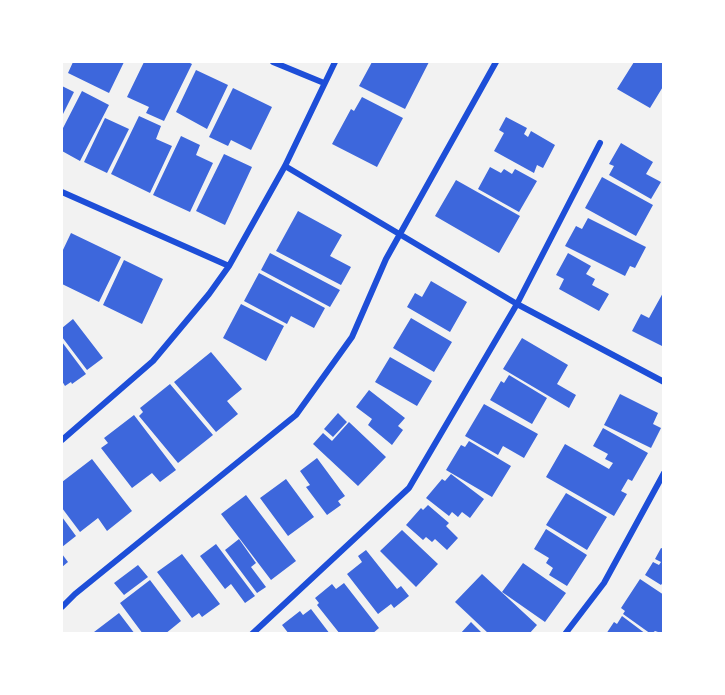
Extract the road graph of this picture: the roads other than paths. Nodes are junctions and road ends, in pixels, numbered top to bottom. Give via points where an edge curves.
1 (273, 62) edge
2 (335, 62) edge
3 (496, 62) edge
4 (324, 83) junction
5 (600, 143) dead end
6 (285, 166) junction
7 (62, 192) edge
8 (399, 234) junction
9 (229, 266) junction
10 (517, 304) junction
11 (663, 382) edge
12 (62, 440) edge
13 (663, 473) edge
14 (62, 607) edge
15 (252, 633) edge
16 (566, 633) edge

1 - 4 street
2 - 4 street
3 - 8 street
4 - 6 street
5 - 10 street
6 - 8 street
6 - 9 street
7 - 9 street
8 - 10 street
8 - 14 street via 352,337 296,415
9 - 12 street via 153,361
10 - 11 street
10 - 15 street via 409,488
13 - 16 street via 604,583

